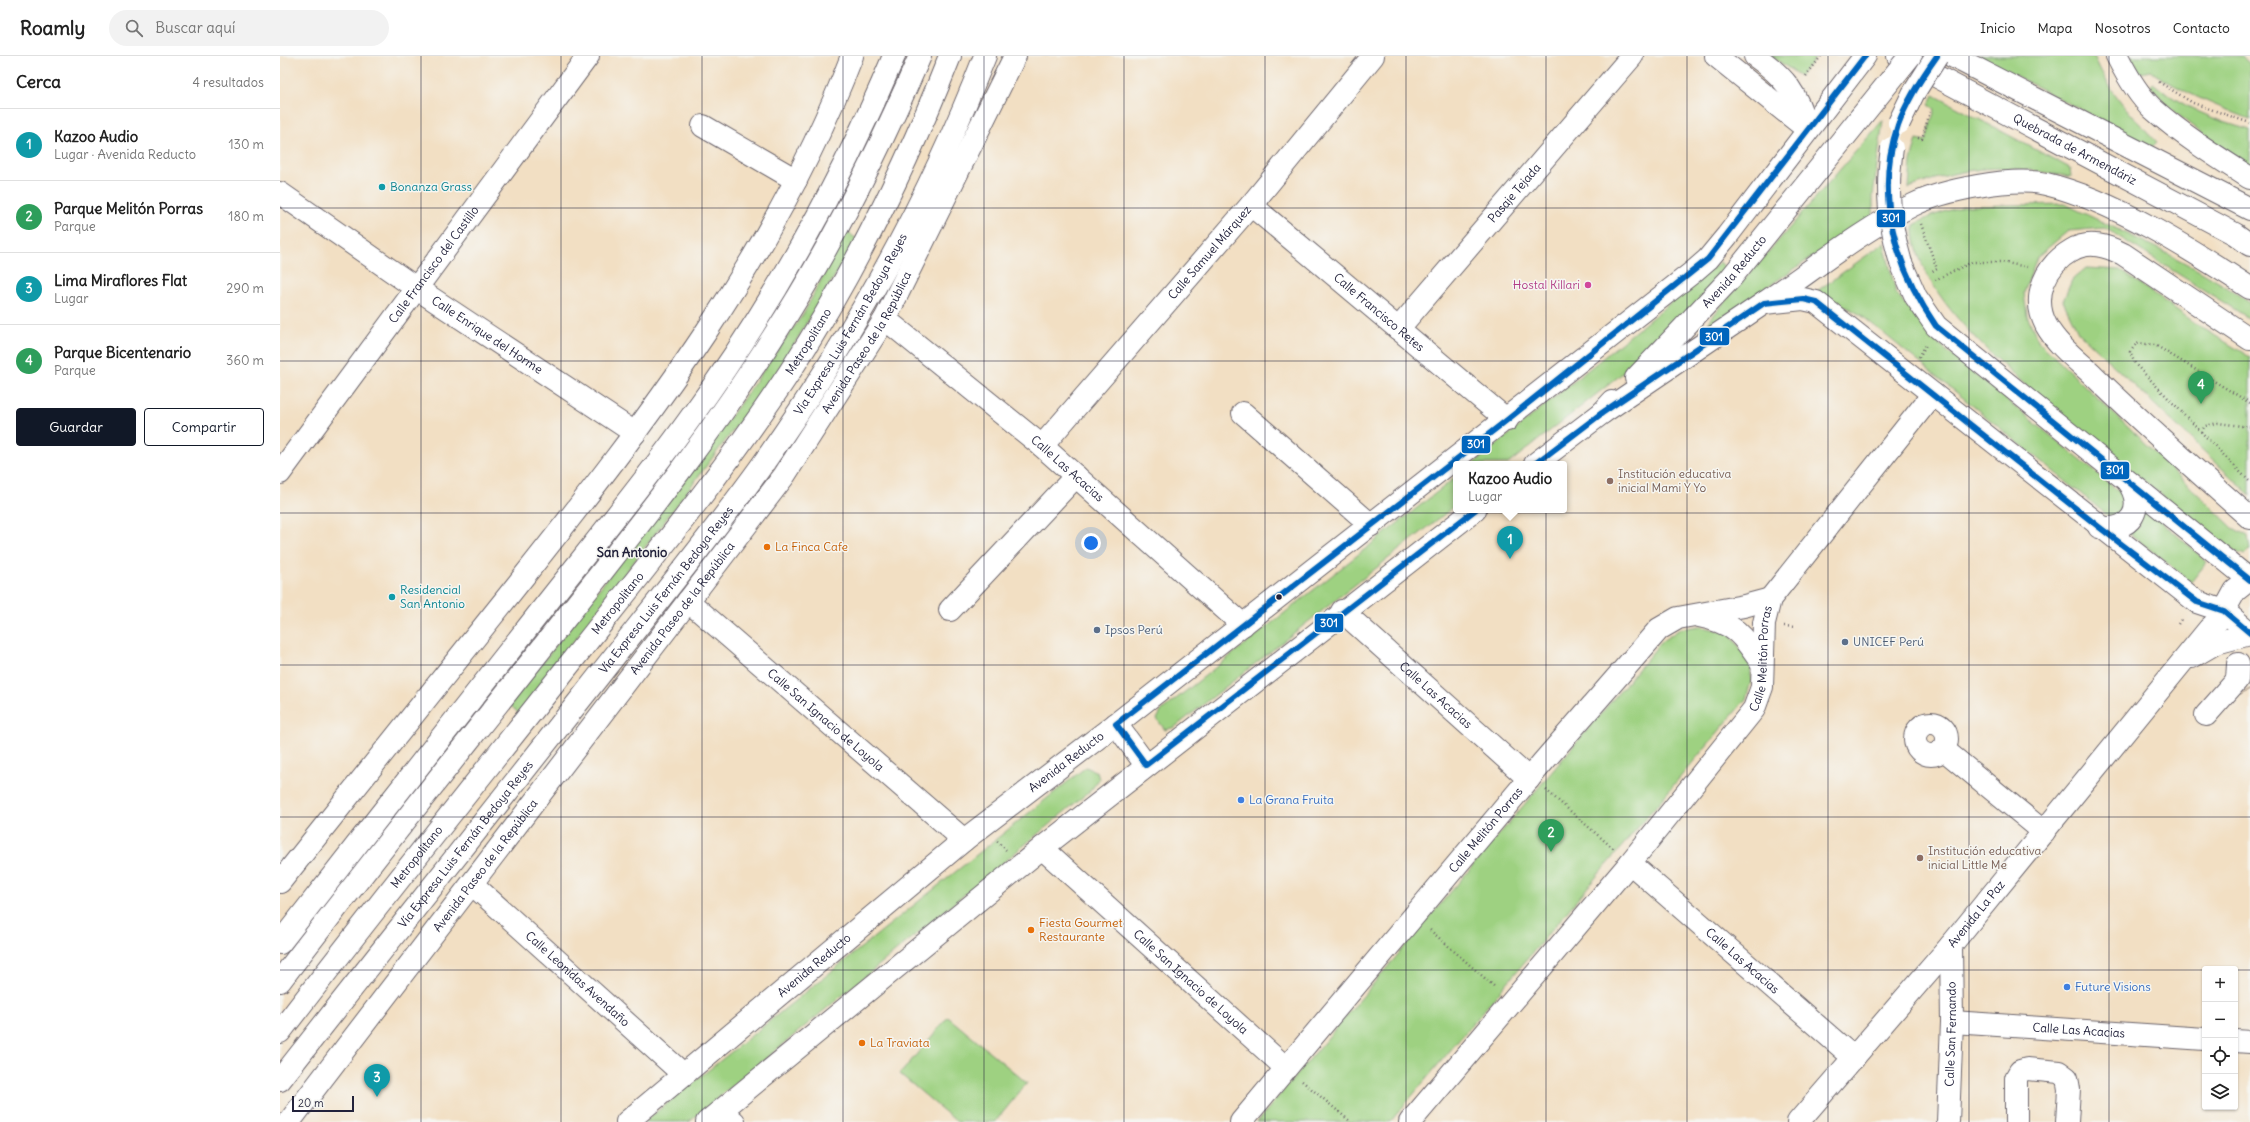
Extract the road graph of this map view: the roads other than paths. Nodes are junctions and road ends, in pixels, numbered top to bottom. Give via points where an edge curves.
1 (588, 56) edge
2 (852, 56) edge
3 (894, 56) edge
4 (920, 56) edge
5 (950, 56) edge
6 (985, 56) edge
7 (1015, 56) edge
8 (1374, 56) edge
9 (1632, 56) edge
10 (1716, 56) edge
11 (1755, 56) edge
12 (1864, 56) edge
13 (1898, 56) edge
14 (1910, 56) edge
15 (1937, 56) edge
16 (1952, 56) edge
17 (2117, 56) edge
18 (703, 126) dead end
19 (1807, 129) junction
20 (2250, 178) edge
21 (796, 180) junction
22 (280, 193) edge
23 (1251, 205) junction
24 (2250, 209) edge
25 (2250, 245) edge
26 (416, 288) junction
27 (2250, 288) edge
28 (1764, 303) junction
29 (885, 319) junction
30 (1398, 329) junction
31 (2250, 339) edge
32 (1933, 394) junction
33 (1602, 412) junction
34 (1244, 413) dead end
35 (1507, 420) junction
36 (635, 434) junction
37 (1042, 446) junction
38 (1454, 461) edge
39 (1539, 461) edge
40 (1453, 462) edge
41 (280, 473) edge
42 (1076, 476) junction
43 (2128, 482) junction
44 (1470, 513) edge
45 (2250, 518) edge
46 (1371, 525) junction
47 (2099, 527) junction
48 (2249, 580) edge
49 (1770, 599) junction
50 (688, 601) junction
51 (950, 610) dead end
52 (1342, 612) junction
53 (2225, 612) junction
54 (1693, 615) junction
55 (1243, 625) junction
56 (2250, 634) edge
57 (2225, 640) junction
58 (1762, 664) junction
59 (2238, 664) junction
60 (2180, 666) junction
61 (2249, 688) edge
62 (2206, 714) dead end
63 (1116, 724) junction
64 (1943, 749) dead end
65 (1146, 765) junction
66 (1536, 783) junction
67 (2044, 832) junction
68 (964, 840) junction
69 (1042, 848) junction
70 (1623, 858) junction
71 (280, 882) edge
72 (472, 884) junction
73 (280, 943) edge
74 (1951, 945) junction
75 (280, 981) edge
76 (1952, 1022) junction
77 (280, 1032) edge
78 (2202, 1039) edge
79 (2238, 1041) edge
80 (2250, 1042) edge
81 (1854, 1058) junction
82 (1292, 1073) junction
83 (683, 1074) junction
84 (280, 1080) edge
85 (721, 1118) edge
86 (289, 1122) edge
87 (627, 1122) edge
88 (1241, 1122) edge
89 (1410, 1122) edge
90 (1798, 1122) edge
91 (1948, 1122) edge
92 (2016, 1122) edge
93 (2067, 1122) edge

1 - 26 main road, Calle Francisco del Castillo
2 - 21 main road via 836,98
3 - 73 main road via 865,121 819,212 774,292 727,366 650,472
4 - 75 main road via 881,143 829,243 739,390 701,444 612,559
5 - 77 main road, Metropolitano via 905,162 868,236 819,323 757,420 674,533
6 - 84 main road, Vía Expresa Luis Fernán Bedoya Reyes via 946,148 888,264 838,351 795,417 722,519
7 - 29 main road, Avenida Paseo de la República
8 - 23 main road, Calle Samuel Márquez
9 - 30 main road, Pasaje Tejada
10 - 19 main road
11 - 19 main road via 1776,71 1791,89 1802,111
12 - 19 main road, Avenida Reducto
13 - 25 main road, Quebrada de Armendáriz via 2235,234
14 - 33 main road, Avenida Reducto, bridge via 1730,279
15 - 43 main road, bridge via 1913,94 1899,123 1888,177 1888,206 1893,235 1901,263 1916,297 1936,326
16 - 24 main road
17 - 20 main road via 2152,108 2210,153
18 - 21 main road
19 - 35 main road, Avenida Reducto via 1708,259
21 - 36 main road via 738,284
22 - 26 main road, Calle Enrique del Horme
23 - 30 main road, Calle Francisco Retes
23 - 37 main road, Calle Samuel Márquez
26 - 36 main road, Calle Enrique del Horme
26 - 41 main road, Calle Francisco del Castillo
27 - 28 main road via 2217,266 2086,196 2044,183 1997,182 1914,204 1854,240
28 - 32 main road via 1803,299 1816,302
28 - 33 main road
29 - 37 main road, Calle Las Acacias
29 - 50 main road, Avenida Paseo de la República via 784,476
30 - 35 main road, Calle Francisco Retes
31 - 45 main road via 2109,247 2087,245 2064,255 2047,272 2040,294 2046,324 2055,338
32 - 47 main road
32 - 49 main road, Calle Melitón Porras
33 - 39 main road, Avenida Reducto
34 - 46 main road
35 - 38 main road, Avenida Reducto
36 - 71 main road
37 - 42 main road, Calle Las Acacias
40 - 46 main road, Avenida Reducto
42 - 51 main road
42 - 55 main road, Calle Las Acacias
43 - 47 main road via 2135,492 2137,505 2133,517 2124,525 2112,529
43 - 48 main road
44 - 52 main road
46 - 55 main road, Avenida Reducto
47 - 53 main road via 2197,602
48 - 53 main road via 2235,591
49 - 54 main road, Calle Melitón Porras via 1727,610
49 - 58 main road, Calle Melitón Porras via 1764,623
50 - 68 main road, Calle San Ignacio de Loyola
50 - 72 main road, Avenida Paseo de la República
52 - 65 main road
52 - 66 main road, Calle Las Acacias
53 - 56 main road
53 - 60 main road
54 - 58 main road via 1717,620 1738,631
54 - 66 main road, Calle Melitón Porras via 1678,618 1659,629
55 - 63 main road, Avenida Reducto
56 - 57 main road
57 - 59 main road
57 - 60 main road via 2202,650
58 - 70 main road, Calle Melitón Porras via 1762,687 1754,709
59 - 61 main road
59 - 62 main road via 2237,680
60 - 67 main road, Avenida La Paz
63 - 65 main road
63 - 68 main road, Avenida Reducto
64 - 67 main road
65 - 69 main road
66 - 82 main road, Calle Melitón Porras
67 - 74 main road, Avenida La Paz
68 - 83 main road, Avenida Reducto
69 - 82 main road, Calle San Ignacio de Loyola
69 - 85 main road
70 - 81 main road, Calle Las Acacias
70 - 89 main road, Calle Melitón Porras
72 - 83 main road, Calle Leonidas Avendaño
72 - 86 main road, Avenida Paseo de la República
74 - 76 main road, Calle San Fernando
74 - 81 main road, Avenida La Paz
76 - 78 main road, Calle Las Acacias
76 - 91 main road, Calle San Fernando
79 - 80 main road
81 - 90 main road, Avenida La Paz
82 - 88 main road, Calle Melitón Porras
83 - 87 main road, Avenida Reducto
92 - 93 main road via 2016,1078 2020,1071 2027,1069 2059,1072 2067,1078 2070,1088

